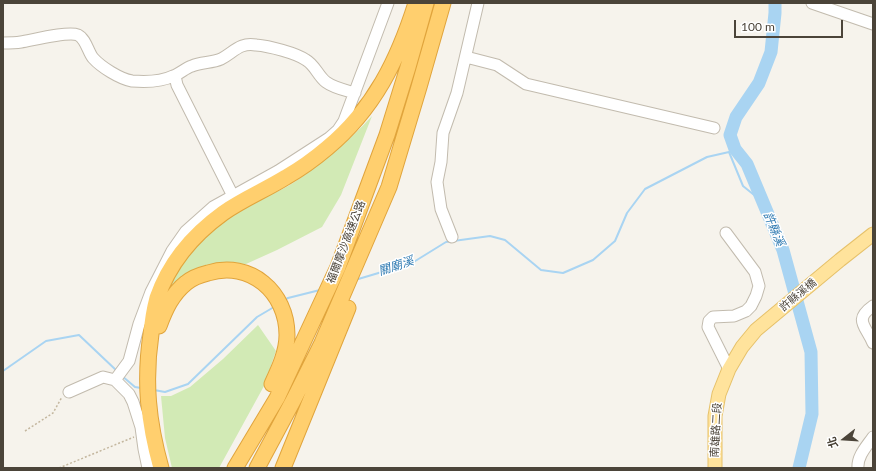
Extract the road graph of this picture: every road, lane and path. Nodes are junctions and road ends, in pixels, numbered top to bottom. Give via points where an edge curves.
1 (388, 3) edge
2 (416, 3) edge
3 (426, 3) edge
4 (443, 3) edge
5 (478, 3) edge
6 (812, 3) edge
7 (833, 7) edge
8 (873, 24) edge
9 (3, 43) edge
10 (466, 57) junction
11 (175, 76) junction
12 (354, 92) junction
13 (714, 128) dead end
14 (233, 196) junction
15 (726, 233) dead end
16 (873, 234) edge
17 (452, 238) dead end
18 (873, 306) edge
19 (756, 330) joint
20 (873, 343) edge
21 (327, 345) junction
22 (729, 369) junction
23 (151, 378) junction
24 (116, 379) junction
25 (69, 392) joint
26 (153, 406) junction
27 (25, 431) dead end
28 (142, 434) junction
29 (873, 437) edge
30 (59, 468) edge
31 (148, 468) edge
32 (161, 468) edge
33 (168, 468) edge
34 (229, 468) edge
35 (236, 468) edge
36 (257, 468) edge
37 (283, 468) edge
38 (715, 468) edge
39 (858, 468) edge

1 - 12 street
2 - 23 highway via 387,76 356,121 312,160 221,215 191,240 180,255 157,298 149,342
3 - 35 highway, 福爾摩沙高速公路 via 389,127 338,267 277,398
4 - 21 highway, 福爾摩沙高速公路 via 422,80 377,223
5 - 10 street
6 - 7 street
7 - 8 street
9 - 11 street via 78,35 93,58 122,79 146,82
10 - 13 street via 497,65 526,84
10 - 17 street via 443,133 437,182 441,209
11 - 12 street via 190,66 202,62 215,62 237,48 256,44 305,59 326,81
11 - 14 street via 177,85
12 - 14 street via 344,121 329,138
14 - 24 street via 205,212 186,231 172,252 151,292 127,365
15 - 22 street via 755,272 759,286 746,312 734,316 713,317 709,321 708,327
16 - 19 main road, 許縣溪橋
18 - 20 street via 862,318
19 - 22 main road, 南雄路二段
21 - 36 highway
21 - 37 highway
22 - 38 main road, 南雄路二段 via 719,394 715,416
23 - 26 highway
23 - 34 highway via 166,307 186,282 214,271 228,269 254,276 273,292 285,318 287,335 281,363
24 - 25 street via 103,377
24 - 28 street via 129,394
25 - 27 path via 64,394 53,413
26 - 32 highway via 154,442
26 - 33 highway
28 - 30 path
28 - 31 street
29 - 39 street via 860,457

